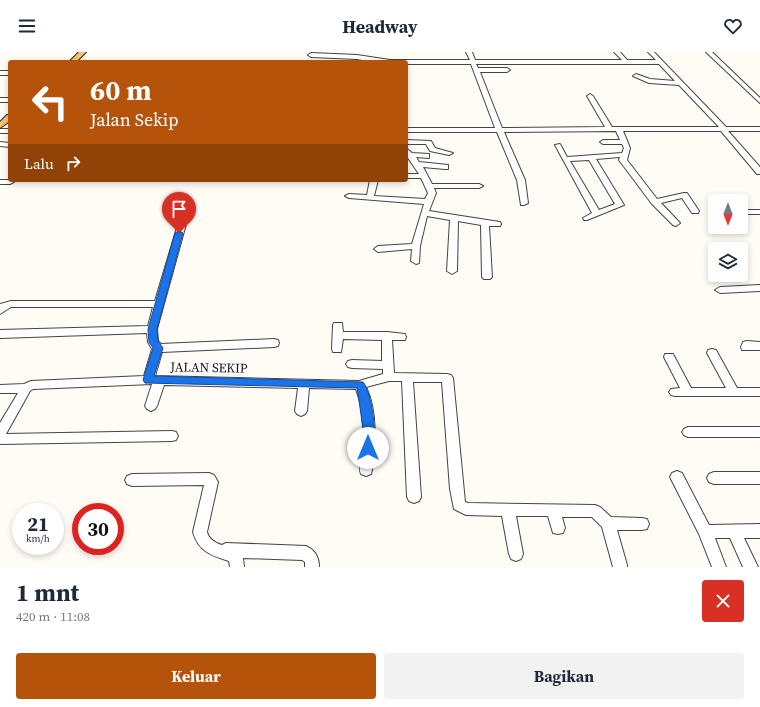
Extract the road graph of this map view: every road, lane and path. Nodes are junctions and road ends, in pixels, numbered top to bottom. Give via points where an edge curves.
1 (83, 52) edge
2 (469, 52) edge
3 (617, 52) edge
4 (651, 52) edge
5 (709, 52) edge
6 (311, 55) dead end
7 (74, 60) edge
8 (369, 60) edge
9 (408, 61) edge
10 (474, 61) junction
11 (626, 62) junction
12 (661, 62) junction
13 (477, 70) junction
14 (507, 70) dead end
15 (636, 76) dead end
16 (680, 82) junction
17 (590, 96) dead end
18 (759, 100) edge
19 (8, 119) edge
20 (0, 126) edge
21 (723, 129) junction
22 (760, 129) edge
23 (408, 130) edge
24 (501, 130) junction
25 (615, 130) junction
26 (408, 142) edge
27 (603, 142) dead end
28 (625, 142) junction
29 (558, 145) dead end
30 (408, 153) edge
31 (449, 153) dead end
32 (624, 155) junction
33 (426, 156) dead end
34 (591, 158) junction
35 (565, 159) junction
36 (417, 164) junction
37 (445, 167) dead end
38 (759, 170) edge
39 (408, 176) edge
40 (425, 176) junction
41 (0, 182) edge
42 (10, 182) dead end
43 (374, 182) edge
44 (430, 186) junction
45 (479, 186) dead end
46 (349, 196) dead end
47 (370, 198) junction
48 (429, 202) junction
49 (655, 202) junction
50 (524, 203) dead end
51 (187, 206) dead end
52 (695, 211) dead end
53 (748, 212) edge
54 (760, 212) edge
55 (424, 213) junction
56 (597, 214) junction
57 (454, 218) junction
58 (587, 218) dead end
59 (485, 223) junction
60 (676, 223) dead end
61 (497, 224) dead end
62 (416, 246) junction
63 (403, 247) junction
64 (378, 249) dead end
65 (452, 271) dead end
66 (487, 277) dead end
67 (760, 288) edge
68 (720, 290) dead end
69 (158, 304) junction
70 (0, 311) edge
71 (152, 329) junction
72 (0, 334) edge
73 (387, 336) junction
74 (401, 337) dead end
75 (274, 343) dead end
76 (760, 346) edge
77 (746, 347) dead end
78 (158, 348) junction
79 (337, 349) dead end
80 (712, 353) dead end
81 (669, 357) dead end
82 (352, 364) dead end
83 (388, 365) junction
84 (389, 377) junction
85 (407, 378) junction
86 (154, 380) junction
87 (304, 383) junction
88 (359, 385) junction
89 (26, 388) junction
90 (0, 390) edge
91 (675, 392) dead end
92 (688, 392) junction
93 (734, 392) junction
94 (760, 392) edge
95 (152, 406) dead end
96 (301, 411) dead end
97 (688, 432) dead end
98 (760, 432) edge
99 (0, 434) edge
100 (172, 436) dead end
101 (0, 439) edge
102 (366, 470) dead end
103 (677, 477) dead end
104 (714, 478) dead end
105 (760, 478) edge
106 (132, 480) dead end
107 (414, 497) dead end
108 (508, 510) junction
109 (554, 511) junction
110 (608, 523) junction
111 (642, 524) dead end
112 (558, 528) dead end
113 (760, 531) edge
114 (705, 532) junction
115 (734, 532) junction
116 (214, 549) junction
117 (516, 554) dead end
118 (620, 565) dead end
119 (237, 567) edge
120 (312, 567) edge
121 (719, 567) edge
122 (751, 567) edge

1 - 7 main road
2 - 10 street
3 - 11 street
4 - 12 street
5 - 18 street
6 - 8 street
9 - 10 street
10 - 11 street
10 - 13 street
11 - 12 street
12 - 16 street
13 - 14 street
13 - 24 street
15 - 16 street via 649,81
16 - 21 street
17 - 25 street
19 - 20 main road
21 - 22 street
21 - 25 street
21 - 38 street
23 - 24 street
24 - 25 street
24 - 50 street via 523,183
25 - 28 street
26 - 31 street via 429,142 432,150
27 - 28 street
28 - 32 street via 627,148
29 - 35 street
30 - 33 street
30 - 36 street
32 - 34 street
32 - 49 street via 623,160
34 - 35 street
34 - 56 street via 620,205
35 - 56 street
36 - 37 street
36 - 40 street
39 - 40 street
40 - 44 street
41 - 42 street
43 - 47 street
44 - 45 street
44 - 48 street via 432,193
46 - 47 street
47 - 48 street
48 - 55 street
49 - 52 street via 684,195
49 - 60 street
51 - 69 street
53 - 54 street
55 - 57 street
55 - 62 street
56 - 58 street
57 - 59 street
57 - 65 street
59 - 61 street
59 - 66 street
62 - 63 street
62 - 63 street via 416,261
63 - 64 street
67 - 68 street
69 - 70 street via 11,304 4,306
69 - 71 street
71 - 72 street
71 - 78 street via 153,342
73 - 74 street
73 - 79 street via 338,330
73 - 83 street
75 - 78 street
76 - 77 street
78 - 86 street
80 - 93 street
81 - 92 street
82 - 83 street
83 - 84 street
84 - 85 street, JALAN SEKIP
84 - 88 street, JALAN SEKIP
85 - 107 street
85 - 108 street, JALAN SEKIP via 446,378 459,505 472,510
86 - 87 street, JALAN SEKIP
86 - 89 street, JALAN SEKIP via 31,385
86 - 95 street
87 - 88 street, JALAN SEKIP
87 - 96 street
88 - 102 street via 365,400 369,437
89 - 90 street, JALAN SEKIP
89 - 99 street
91 - 92 street
92 - 93 street
93 - 94 street
97 - 98 street
100 - 101 street
103 - 114 street
104 - 105 street
106 - 116 street via 209,479 211,482 200,532 203,541
108 - 109 street
108 - 117 street
109 - 110 street via 595,512
109 - 112 street
110 - 111 street
110 - 118 street
113 - 115 street
114 - 115 street
114 - 121 street
115 - 122 street
116 - 119 street via 236,556
116 - 120 street via 306,553 312,560

